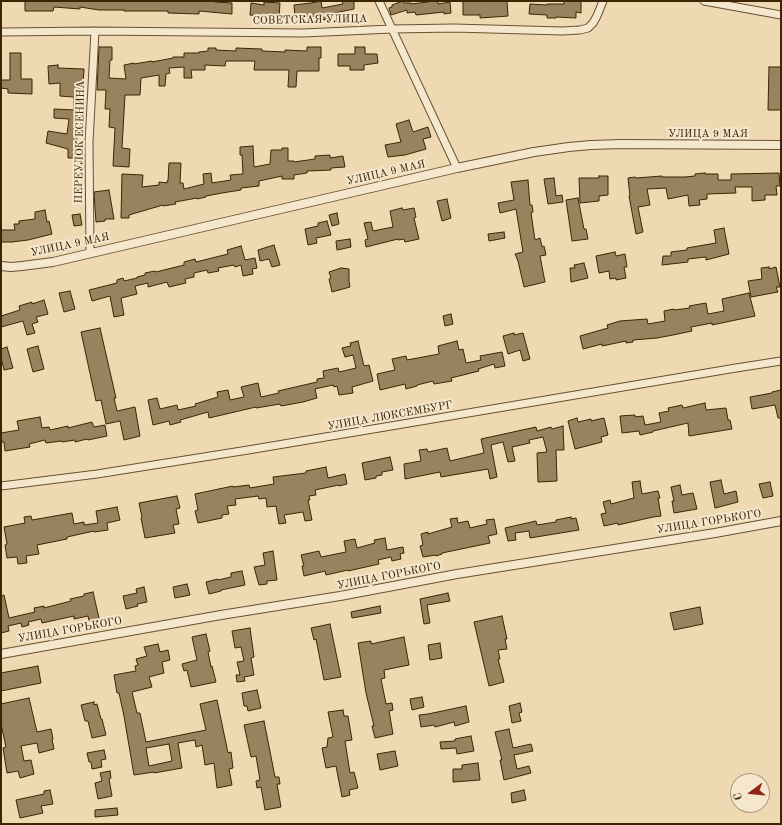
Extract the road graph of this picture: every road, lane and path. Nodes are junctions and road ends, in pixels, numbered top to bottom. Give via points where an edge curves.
1 (379, 1) edge
2 (603, 1) edge
3 (704, 1) edge
4 (781, 15) edge
5 (392, 29) junction
6 (95, 31) junction
7 (1, 32) edge
8 (781, 145) edge
9 (457, 168) junction
10 (90, 253) junction
11 (1, 266) edge
12 (781, 361) edge
13 (1, 486) edge
14 (781, 521) edge
15 (1, 654) edge

1 - 5 street
2 - 5 street, СОВЕТСКАЯ УЛИЦА via 593,23 588,28 580,30
3 - 4 street
5 - 6 street, СОВЕТСКАЯ УЛИЦА via 303,33
5 - 9 street
6 - 7 street, СОВЕТСКАЯ УЛИЦА
6 - 10 street, ПЕРЕУЛОК ЕСЕНИНА via 89,142
8 - 9 street, УЛИЦА 9 МАЯ via 591,145 534,152
9 - 10 street, УЛИЦА 9 МАЯ
10 - 11 street, УЛИЦА 9 МАЯ via 37,265
12 - 13 street, УЛИЦА ЛЮКСЕМБУРГ via 248,450
14 - 15 street, УЛИЦА ГОРЬКОГО via 457,574

